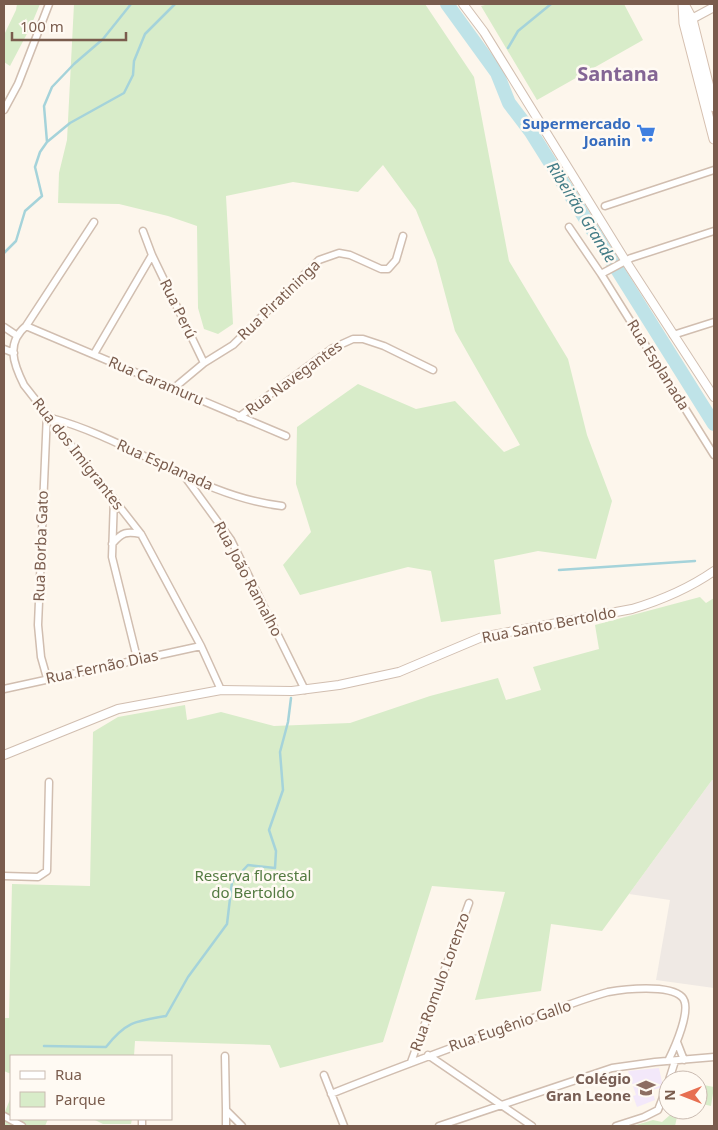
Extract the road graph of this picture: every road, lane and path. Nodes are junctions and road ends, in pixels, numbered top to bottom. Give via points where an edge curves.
1 (49, 4) edge
2 (463, 4) edge
3 (684, 4) edge
4 (714, 7) edge
5 (688, 21) junction
6 (714, 107) edge
7 (4, 110) edge
8 (714, 138) edge
9 (714, 170) edge
10 (605, 206) dead end
11 (94, 222) dead end
12 (569, 227) dead end
13 (143, 231) dead end
14 (714, 232) edge
15 (403, 236) dead end
16 (152, 255) junction
17 (622, 261) junction
18 (604, 273) junction
19 (714, 322) edge
20 (4, 326) edge
21 (26, 326) junction
22 (16, 335) junction
23 (673, 335) junction
24 (4, 349) edge
25 (14, 353) junction
26 (94, 354) junction
27 (204, 363) junction
28 (433, 370) dead end
29 (174, 388) junction
30 (714, 397) edge
31 (48, 415) junction
32 (239, 417) junction
33 (286, 436) dead end
34 (714, 455) edge
35 (182, 473) junction
36 (114, 498) junction
37 (282, 506) dead end
38 (141, 534) junction
39 (112, 545) junction
40 (714, 571) edge
41 (201, 646) junction
42 (137, 658) junction
43 (47, 678) junction
44 (4, 689) edge
45 (221, 690) junction
46 (305, 690) junction
47 (4, 755) edge
48 (49, 782) dead end
49 (4, 876) edge
50 (469, 903) dead end
51 (677, 1042) junction
52 (225, 1056) dead end
53 (428, 1056) junction
54 (714, 1057) edge
55 (684, 1060) junction
56 (668, 1061) junction
57 (675, 1061) junction
58 (411, 1062) junction
59 (672, 1070) edge
60 (324, 1075) dead end
61 (331, 1094) junction
62 (499, 1106) junction
63 (226, 1110) junction
64 (658, 1110) edge
65 (226, 1126) edge
66 (242, 1126) edge
67 (344, 1126) edge
68 (439, 1126) edge
69 (532, 1126) edge
70 (616, 1126) edge

1 - 7 street via 18,84
2 - 17 street via 484,32
3 - 5 main road
4 - 5 street
5 - 6 main road
5 - 8 main road
9 - 10 street
11 - 21 street
12 - 18 street, Rua Esplanada
13 - 16 street, Rua Perú
14 - 17 street
15 - 27 street, Rua Piratininga via 396,260 388,269 339,253 319,260 233,345
16 - 26 street, Rua Perú
16 - 27 street, Rua Perú
17 - 18 street
17 - 23 street
18 - 34 street, Rua Esplanada
19 - 23 street
20 - 22 street
21 - 22 street
21 - 26 street, Rua Caramuru
22 - 25 street, Rua dos Imigrantes
23 - 30 street
24 - 25 street
25 - 31 street, Rua dos Imigrantes via 24,385
26 - 29 street, Rua Caramuru
27 - 29 street, Rua Piratininga
28 - 32 street, Rua Navegantes via 384,346 353,339 333,348
29 - 32 street, Rua Caramuru
31 - 35 street, Rua Esplanada
31 - 36 street, Rua dos Imigrantes
31 - 43 street, Rua Borba Gato via 38,625
32 - 33 street, Rua Caramuru
35 - 37 street, Rua Esplanada via 251,501
35 - 46 street, Rua João Ramalho via 231,540
36 - 38 street, Rua dos Imigrantes
36 - 39 street
38 - 39 street via 126,532
38 - 41 street, Rua dos Imigrantes
39 - 42 street via 119,589
40 - 46 street, Rua Santo Bertoldo via 671,596 632,609 482,637 399,672
41 - 42 street, Rua Fernão Dias
41 - 45 street, Rua dos Imigrantes
42 - 43 street, Rua Fernão Dias
43 - 44 street, Rua Fernão Dias
45 - 46 street, Rua Santo Bertoldo
45 - 47 street, Rua Santo Bertoldo via 118,709
48 - 49 street via 47,870 38,877
50 - 58 street, Rua Romulo Lorenzo
51 - 53 street, Rua Eugênio Gallo via 686,1009 682,997 652,989 608,992
51 - 55 street
51 - 56 street
52 - 63 street
53 - 58 street, Rua Eugênio Gallo
53 - 62 street
54 - 55 street
55 - 57 street
56 - 57 street
56 - 62 street via 612,1068
57 - 59 street
58 - 61 street, Rua Eugênio Gallo
60 - 61 street
61 - 67 street
62 - 68 street
62 - 69 street
63 - 65 street
63 - 66 street
64 - 70 street

